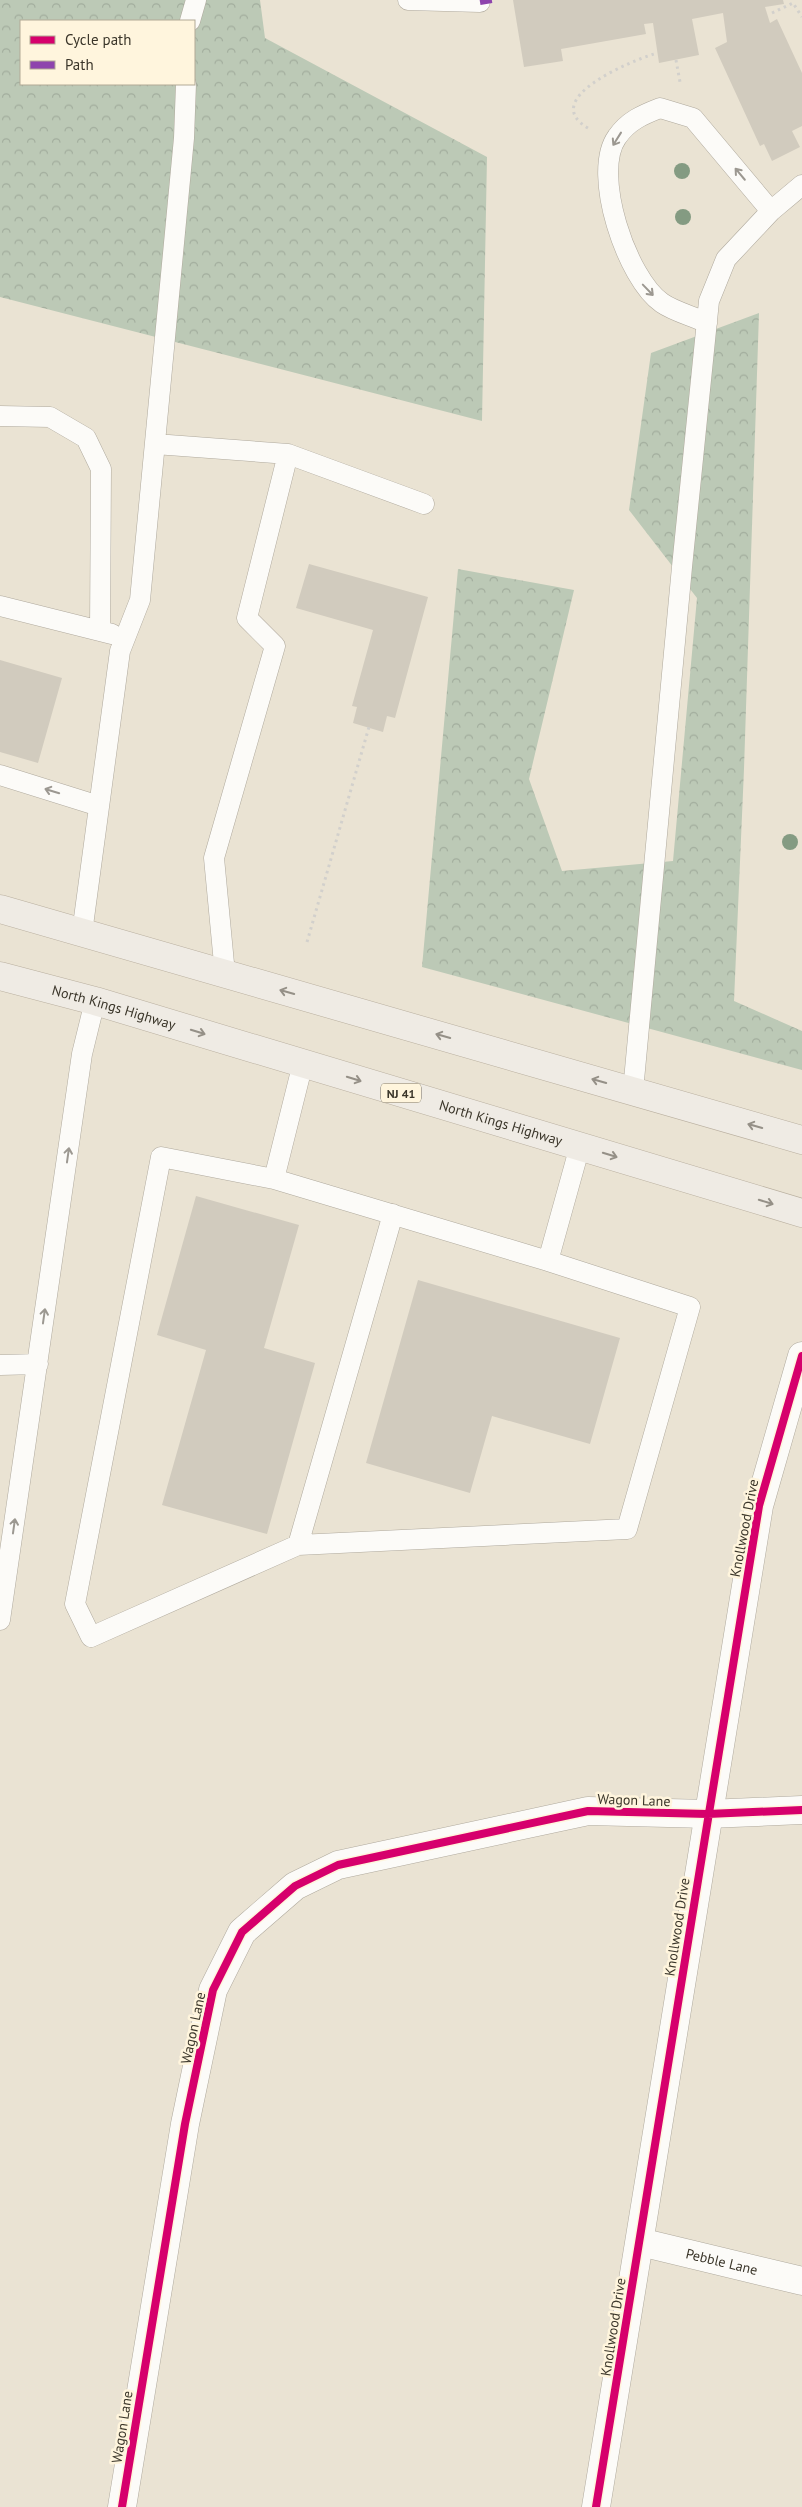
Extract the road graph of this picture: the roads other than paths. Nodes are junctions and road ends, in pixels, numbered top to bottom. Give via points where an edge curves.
1 (196, 0) edge
2 (408, 0) edge
3 (480, 2) dead end
4 (190, 20) edge
5 (186, 85) edge
6 (802, 185) edge
7 (771, 211) junction
8 (707, 323) junction
9 (0, 416) edge
10 (155, 444) junction
11 (288, 454) junction
12 (424, 504) dead end
13 (0, 606) edge
14 (100, 631) junction
15 (125, 638) junction
16 (0, 775) edge
17 (98, 806) junction
18 (0, 909) edge
19 (82, 933) junction
20 (225, 974) junction
21 (0, 976) edge
22 (95, 1001) junction
23 (303, 1064) junction
24 (633, 1091) junction
25 (802, 1140) edge
26 (580, 1146) junction
27 (274, 1179) junction
28 (802, 1213) edge
29 (393, 1214) junction
30 (548, 1261) junction
31 (802, 1356) edge
32 (38, 1364) junction
33 (0, 1365) edge
34 (298, 1544) junction
35 (4, 1574) edge
36 (0, 1620) edge
37 (802, 1810) edge
38 (708, 1814) junction
39 (640, 2242) junction
40 (802, 2281) edge
41 (122, 2507) edge
42 (596, 2507) edge

1 - 4 lane
2 - 3 lane
5 - 10 lane via 184,138
6 - 7 lane
7 - 8 lane via 726,258 709,301
7 -> 8 lane via 693,118 660,108 632,119 616,138 607,160 608,195 633,269 662,303
8 - 24 lane
9 - 14 lane via 50,417 86,438 101,468
10 - 11 lane
10 - 15 lane via 140,600
11 - 12 lane
11 - 20 lane via 247,618 275,646 214,858
13 - 14 lane
14 - 15 lane
15 - 17 lane via 120,651
17 -> 16 lane
17 - 19 lane
18 - 19 main road
19 - 20 main road
24 -> 20 main road
21 - 22 main road, North Kings Highway / NJ 41
22 -> 23 main road, North Kings Highway / NJ 41
32 -> 22 lane via 82,1054
23 -> 26 main road, North Kings Highway / NJ 41
23 - 27 lane
25 -> 24 main road
26 -> 28 main road, North Kings Highway / NJ 41
26 - 30 lane
27 - 29 lane
27 - 34 lane via 161,1157 75,1604 91,1637
29 - 30 lane
29 - 34 lane
30 - 34 lane via 690,1307 627,1529
31 - 38 street, Knollwood Drive via 759,1506
32 - 33 lane
35 -> 32 lane
35 - 36 lane
37 - 38 street, Wagon Lane
38 - 39 street, Knollwood Drive
38 - 41 street, Wagon Lane via 588,1811 338,1865 295,1886 242,1932 213,1990 185,2124
39 - 40 street, Pebble Lane
39 - 42 street, Knollwood Drive

